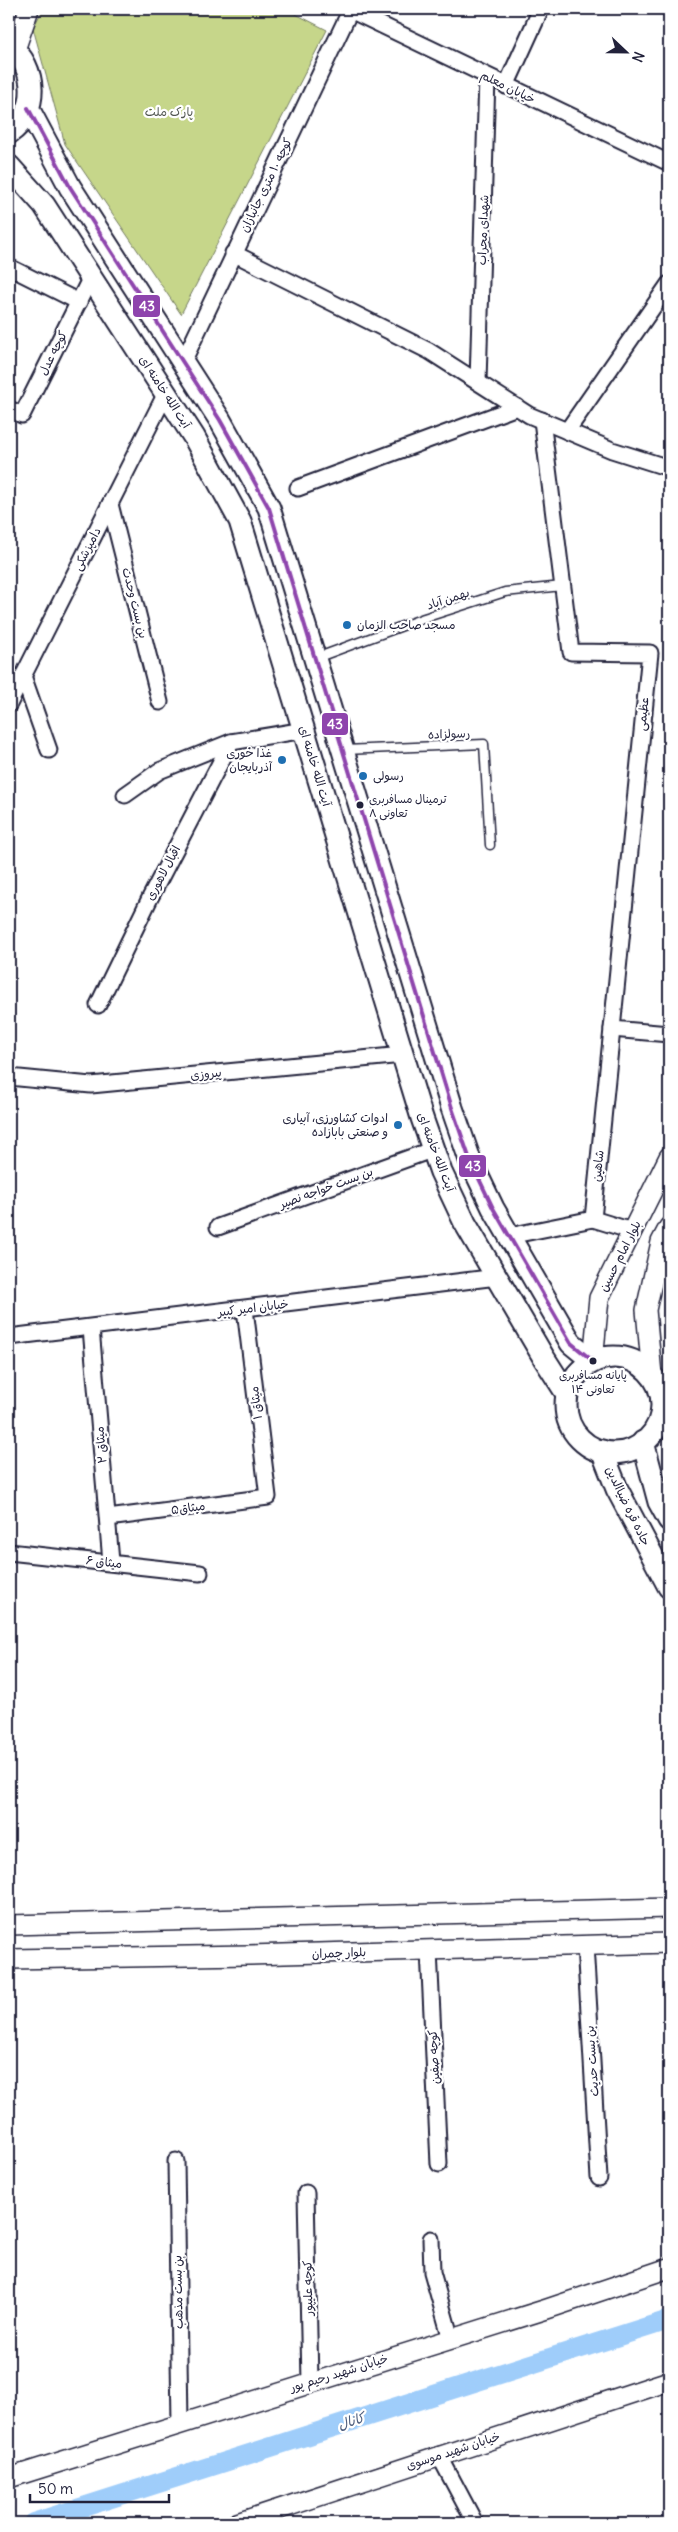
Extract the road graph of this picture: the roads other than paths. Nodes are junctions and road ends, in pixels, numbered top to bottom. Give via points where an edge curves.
1 (29, 9) edge
2 (350, 9) edge
3 (541, 9) edge
4 (12, 47) edge
5 (487, 77) junction
6 (506, 86) junction
7 (28, 108) junction
8 (9, 133) edge
9 (669, 163) edge
10 (9, 166) edge
11 (233, 254) junction
12 (9, 267) edge
13 (91, 278) junction
14 (669, 284) edge
15 (79, 302) junction
16 (182, 362) junction
17 (478, 382) junction
18 (166, 393) junction
19 (517, 407) junction
20 (9, 409) edge
21 (542, 420) junction
22 (567, 431) junction
23 (669, 468) edge
24 (298, 488) dead end
25 (110, 504) junction
26 (562, 586) junction
27 (315, 658) junction
28 (23, 676) junction
29 (160, 702) dead end
30 (9, 704) edge
31 (305, 730) junction
32 (231, 742) junction
33 (49, 750) dead end
34 (344, 750) junction
35 (125, 795) dead end
36 (490, 845) dead end
37 (98, 1005) dead end
38 (612, 1029) junction
39 (669, 1034) edge
40 (403, 1055) junction
41 (9, 1077) edge
42 (434, 1149) junction
43 (669, 1157) edge
44 (593, 1219) junction
45 (669, 1226) edge
46 (218, 1227) dead end
47 (632, 1231) junction
48 (509, 1236) junction
49 (498, 1277) junction
50 (245, 1309) junction
51 (91, 1328) junction
52 (9, 1337) edge
53 (593, 1361) junction
54 (652, 1375) junction
55 (567, 1394) junction
56 (644, 1442) junction
57 (602, 1451) junction
58 (268, 1497) joint
59 (108, 1518) junction
60 (669, 1520) edge
61 (9, 1552) edge
62 (111, 1562) junction
63 (200, 1574) dead end
64 (669, 1587) edge
65 (669, 1908) edge
66 (9, 1925) edge
67 (669, 1943) edge
68 (585, 1945) junction
69 (429, 1950) junction
70 (9, 1959) edge
71 (176, 2161) dead end
72 (439, 2164) dead end
73 (599, 2178) dead end
74 (306, 2193) dead end
75 (430, 2239) dead end
76 (669, 2268) edge
77 (451, 2339) junction
78 (669, 2381) edge
79 (310, 2382) junction
80 (180, 2423) junction
81 (439, 2455) junction
82 (9, 2478) edge
83 (244, 2522) edge
84 (475, 2523) edge

1 - 4 street
2 - 5 street, خیابان معلم
2 - 11 street, کوچه ۱۰ متری جانبازان
3 - 6 street
4 - 7 main road via 27,68 31,81 32,95
5 - 6 street, خیابان معلم
5 - 17 street, شهدای محراب
6 - 9 street, خیابان معلم
7 - 8 main road
7 - 16 main road via 70,187
10 - 13 main road, آیت الله خامنه ای via 44,205
11 - 16 street, کوچه ۱۰ متری جانبازان
11 - 17 street via 429,351
12 - 15 street
13 - 15 street, کوچه عدل
13 - 18 main road, آیت الله خامنه ای
14 - 22 street
15 - 20 street, کوچه عدل via 22,415
16 - 27 main road via 220,420 269,508
17 - 19 street
18 - 25 street, دامپزشکی
18 - 31 main road, آیت الله خامنه ای via 240,521
19 - 21 street
19 - 24 street
21 - 22 street
21 - 26 street, عظیمی
22 - 23 street via 612,450
25 - 28 street, دامپزشکی
25 - 29 street, بن بست وحدت
26 - 27 lane, بهمن آباد via 505,592
26 - 38 street, عظیمی via 570,652 650,653
27 - 34 main road
28 - 30 street, دامپزشکی
28 - 33 street
31 - 32 street
31 - 40 main road, آیت الله خامنه ای
32 - 35 street via 159,771
32 - 37 street, اقبال لاهوری
34 - 36 lane, رسولزاده via 484,744
34 - 48 main road via 452,1108 470,1160
38 - 39 street
38 - 44 street, شاهین
40 - 41 street, پیروزی via 91,1085
40 - 42 main road, آیت الله خامنه ای
42 - 46 street, بن بست خواجه نصیر
42 - 49 main road, آیت الله خامنه ای via 465,1223
43 - 47 street, بلوار امام حسین
44 - 47 street
44 - 48 street
45 - 54 street via 661,1242 646,1310
47 - 53 street, بلوار امام حسین via 599,1298
48 - 53 main road via 571,1343
49 - 50 street, خیابان امیر کبیر
49 - 55 main road, آیت الله خامنه ای
50 - 51 street, خیابان امیر کبیر
50 - 58 street, میثاق ۱
51 - 52 street, خیابان امیر کبیر
51 - 59 street, میثاق ۲
53 - 54 main road via 609,1356 625,1358 640,1364
53 - 55 main road via 572,1380
54 - 56 main road via 662,1403 654,1432
55 - 57 main road via 566,1409 570,1423 589,1446
56 - 57 main road via 631,1450 617,1453
56 - 60 main road via 659,1502
57 - 64 main road, جاده قره ضیاالدین via 617,1489
58 - 59 street, میثاق۵
59 - 62 street, میثاق ۲
61 - 62 street, میثاق ۶
62 - 63 street, میثاق ۶
65 - 66 street
67 - 68 street, بلوار چمران
68 - 69 street, بلوار چمران
68 - 73 street, بن بست حدیث
69 - 70 street, بلوار چمران
69 - 72 street, کوچه صفین
71 - 80 street, بن بست مذهب
74 - 79 street, کوچه علیپور
75 - 77 street via 432,2272
76 - 77 street, خیابان شهید رحیم پور
77 - 79 street, خیابان شهید رحیم پور
78 - 81 street, خیابان شهید موسوی
79 - 80 street, خیابان شهید رحیم پور
80 - 82 street, خیابان شهید رحیم پور
81 - 83 street, خیابان شهید موسوی
81 - 84 street

